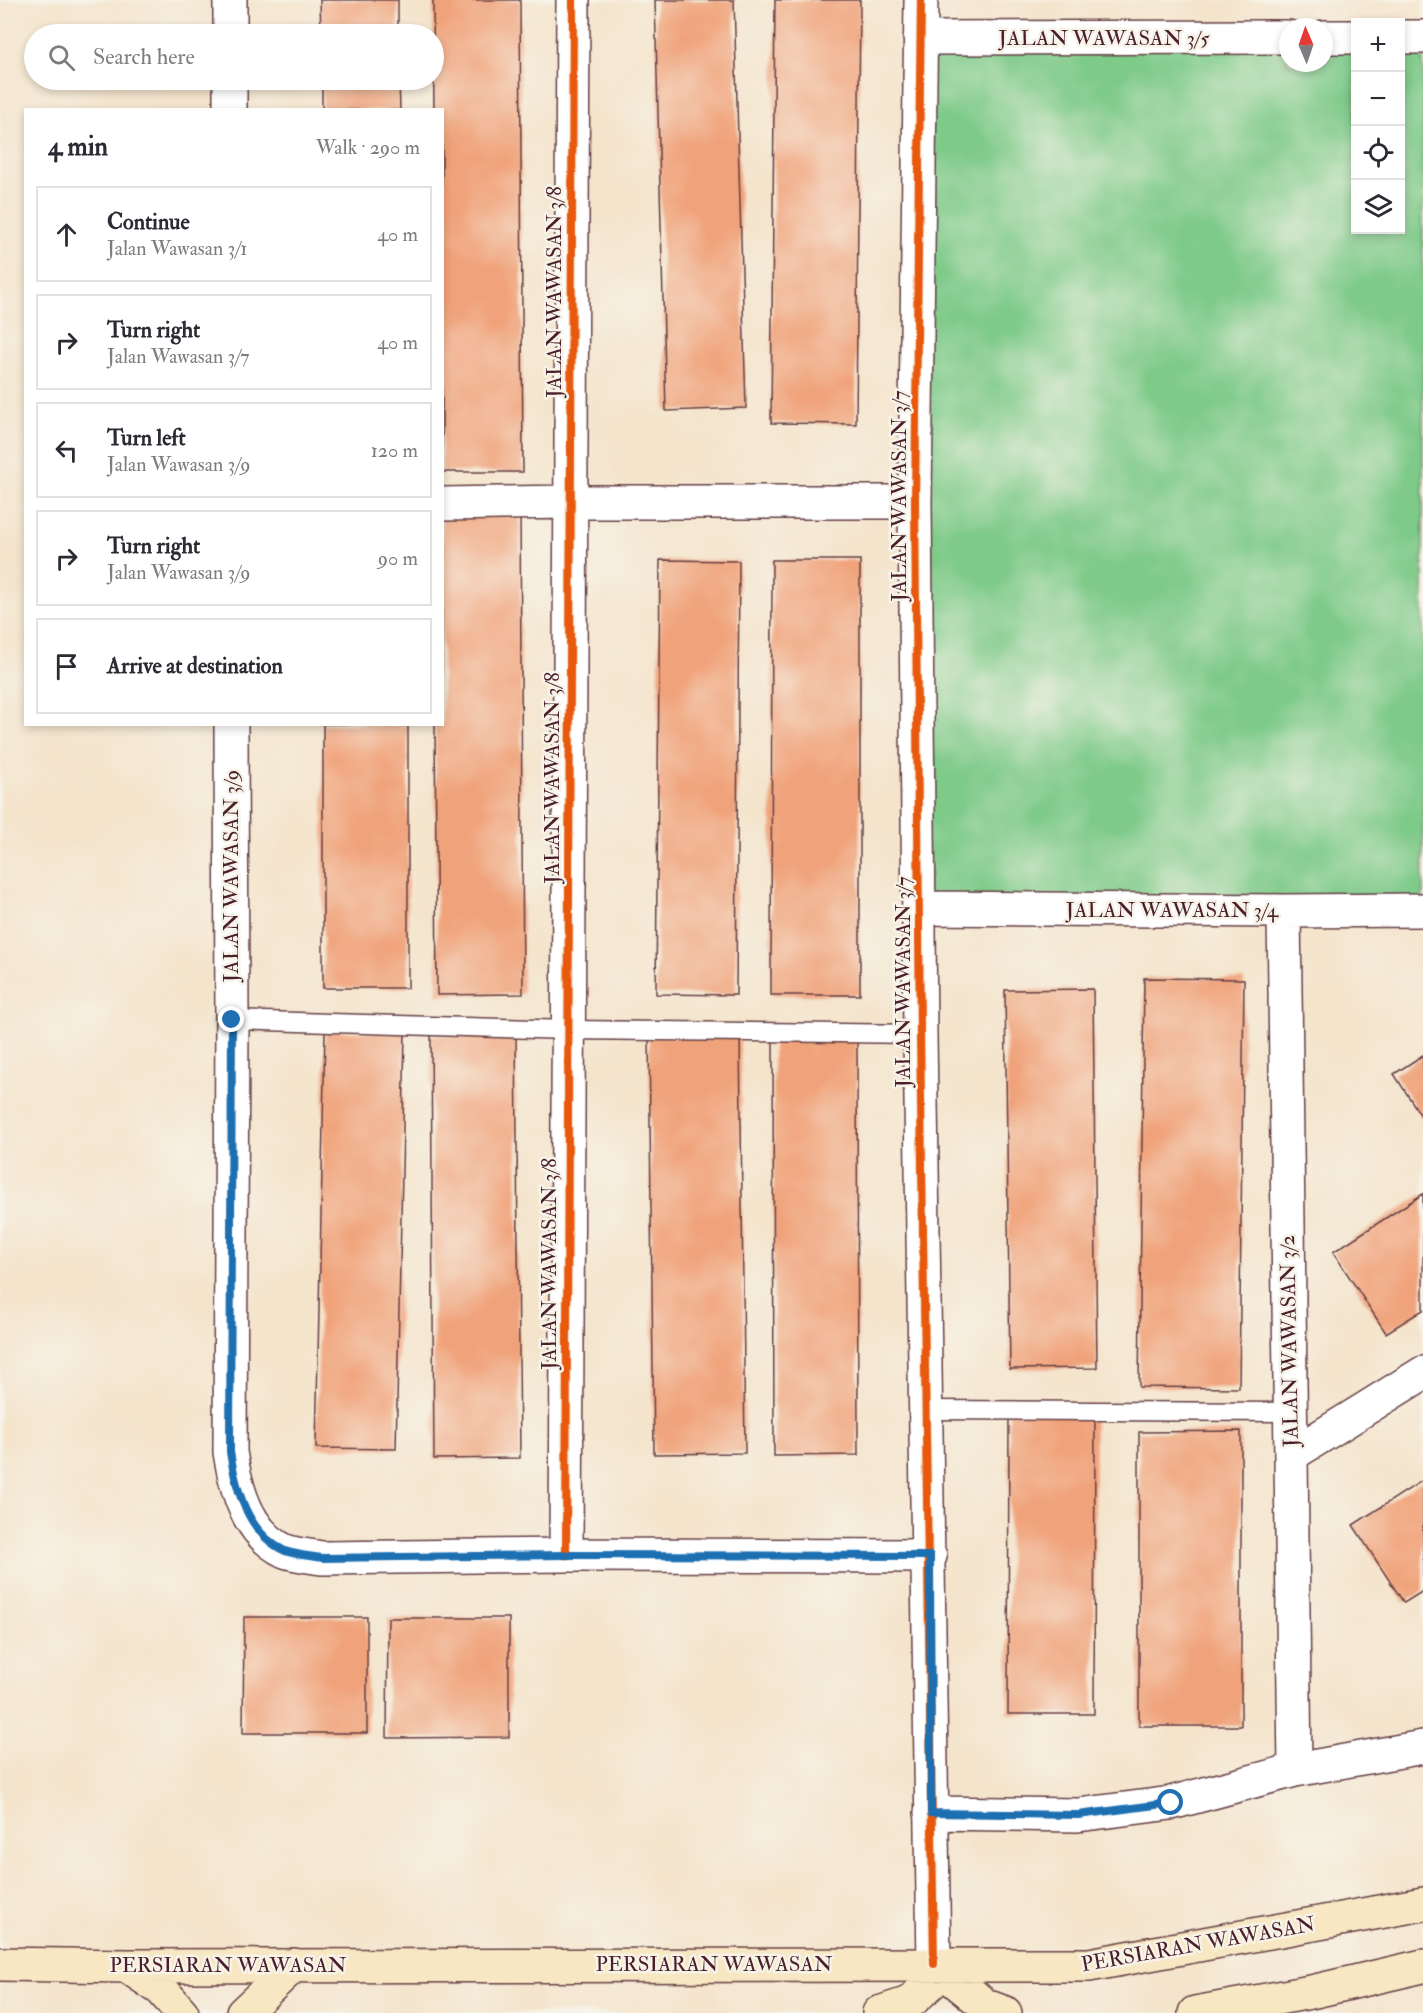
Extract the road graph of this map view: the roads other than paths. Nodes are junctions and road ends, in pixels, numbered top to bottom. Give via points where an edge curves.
1 (230, 0) edge
2 (573, 0) edge
3 (921, 0) edge
4 (230, 24) edge
5 (1279, 37) edge
6 (1333, 37) edge
7 (1351, 37) edge
8 (1405, 37) edge
9 (1423, 37) edge
10 (920, 39) junction
11 (230, 90) edge
12 (230, 108) edge
13 (571, 502) junction
14 (915, 502) junction
15 (444, 504) edge
16 (231, 726) edge
17 (921, 908) junction
18 (1423, 910) edge
19 (1284, 911) junction
20 (232, 1020) junction
21 (569, 1030) junction
22 (920, 1034) junction
23 (1423, 1373) edge
24 (927, 1410) junction
25 (1289, 1412) junction
26 (1291, 1455) junction
27 (566, 1555) junction
28 (930, 1556) junction
29 (1423, 1747) edge
30 (1295, 1770) junction
31 (931, 1813) junction
32 (1423, 1904) edge
33 (0, 1964) edge
34 (934, 1964) junction
35 (294, 1965) junction
36 (127, 1966) junction
37 (1423, 1966) edge
38 (182, 2013) edge
39 (243, 2013) edge
40 (879, 2013) edge
41 (1005, 2013) edge
42 (1195, 2013) edge

1 - 4 street
2 - 13 street, JALAN WAWASAN 3/8
3 - 10 street, JALAN WAWASAN 3/7
5 - 10 street, JALAN WAWASAN 3/5
6 - 7 street
8 - 9 street
10 - 14 street, JALAN WAWASAN 3/7
11 - 12 street
13 - 14 street
13 - 15 street
13 - 21 street, JALAN WAWASAN 3/8
14 - 17 street, JALAN WAWASAN 3/7
16 - 20 street, JALAN WAWASAN 3/9
17 - 19 street, JALAN WAWASAN 3/4
17 - 22 street, JALAN WAWASAN 3/7
18 - 19 street, JALAN WAWASAN 3/4
19 - 25 street, JALAN WAWASAN 3/2
20 - 21 lane
20 - 27 street, JALAN WAWASAN 3/9 via 230,1452 235,1485 248,1514 265,1538 286,1551 322,1558
21 - 22 lane
21 - 27 street, JALAN WAWASAN 3/8
22 - 24 street, JALAN WAWASAN 3/7
23 - 26 street
24 - 25 lane
24 - 28 street, JALAN WAWASAN 3/7
25 - 26 street, JALAN WAWASAN 3/2
26 - 30 street, JALAN WAWASAN 3/2
27 - 28 street, JALAN WAWASAN 3/9
28 - 31 street, JALAN WAWASAN 3/7
29 - 30 street
30 - 31 street via 1171,1803 1078,1815
31 - 34 street, JALAN WAWASAN 3/7
32 - 34 main road, PERSIARAN WAWASAN via 1089,1965
33 - 36 main road, PERSIARAN WAWASAN
34 - 35 main road, PERSIARAN WAWASAN
34 - 40 main road via 931,1983 909,2003
34 - 41 main road via 986,2006
35 - 36 main road, PERSIARAN WAWASAN
35 - 39 main road
36 - 38 main road via 161,1989
37 - 42 main road

